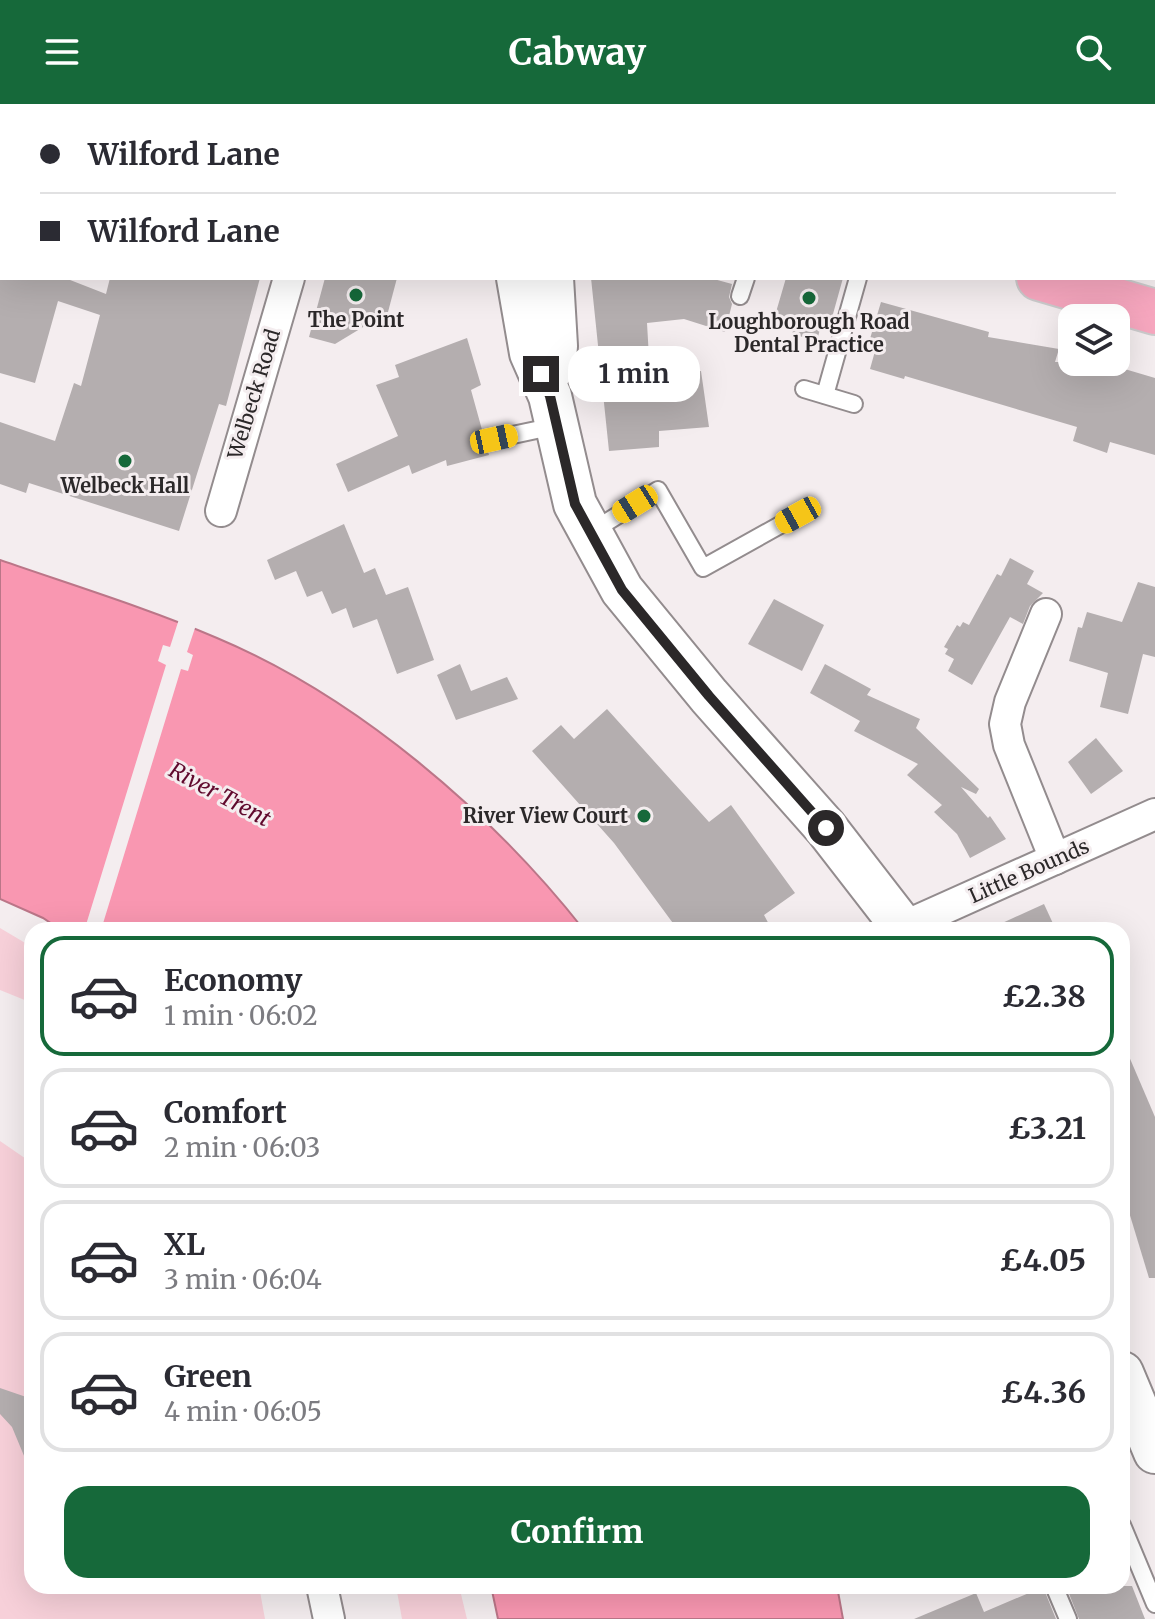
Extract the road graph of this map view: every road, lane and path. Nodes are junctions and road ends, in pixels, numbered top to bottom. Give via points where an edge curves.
1 (288, 280) edge
2 (518, 280) edge
3 (552, 280) edge
4 (745, 280) edge
5 (857, 280) edge
6 (1046, 280) edge
7 (740, 296) dead end
8 (1155, 312) edge
9 (804, 389) dead end
10 (825, 395) junction
11 (854, 404) dead end
12 (553, 411) junction
13 (494, 439) dead end
14 (221, 511) dead end
15 (798, 515) dead end
16 (589, 533) junction
17 (1046, 614) dead end
18 (1155, 814) edge
19 (1055, 859) junction
20 (899, 922) edge
21 (919, 922) edge
22 (1130, 1392) edge
23 (1155, 1452) edge
24 (1130, 1544) edge
25 (324, 1594) edge
26 (1057, 1594) edge
27 (1155, 1604) edge
28 (329, 1619) edge
29 (1068, 1619) edge

1 - 14 street, Welbeck Road
2 - 12 main road via 531,353
3 - 12 main road
4 - 7 lane
5 - 10 lane
6 - 8 main road
9 - 10 lane
10 - 11 lane
12 - 13 lane
12 - 16 main road via 575,504
15 - 16 lane via 703,568 658,490
16 - 20 main road via 622,590 826,828
17 - 19 street via 1005,724
18 - 19 street, Little Bounds
19 - 21 street, Little Bounds
22 - 23 main road
24 - 27 lane
25 - 28 street
26 - 29 lane

